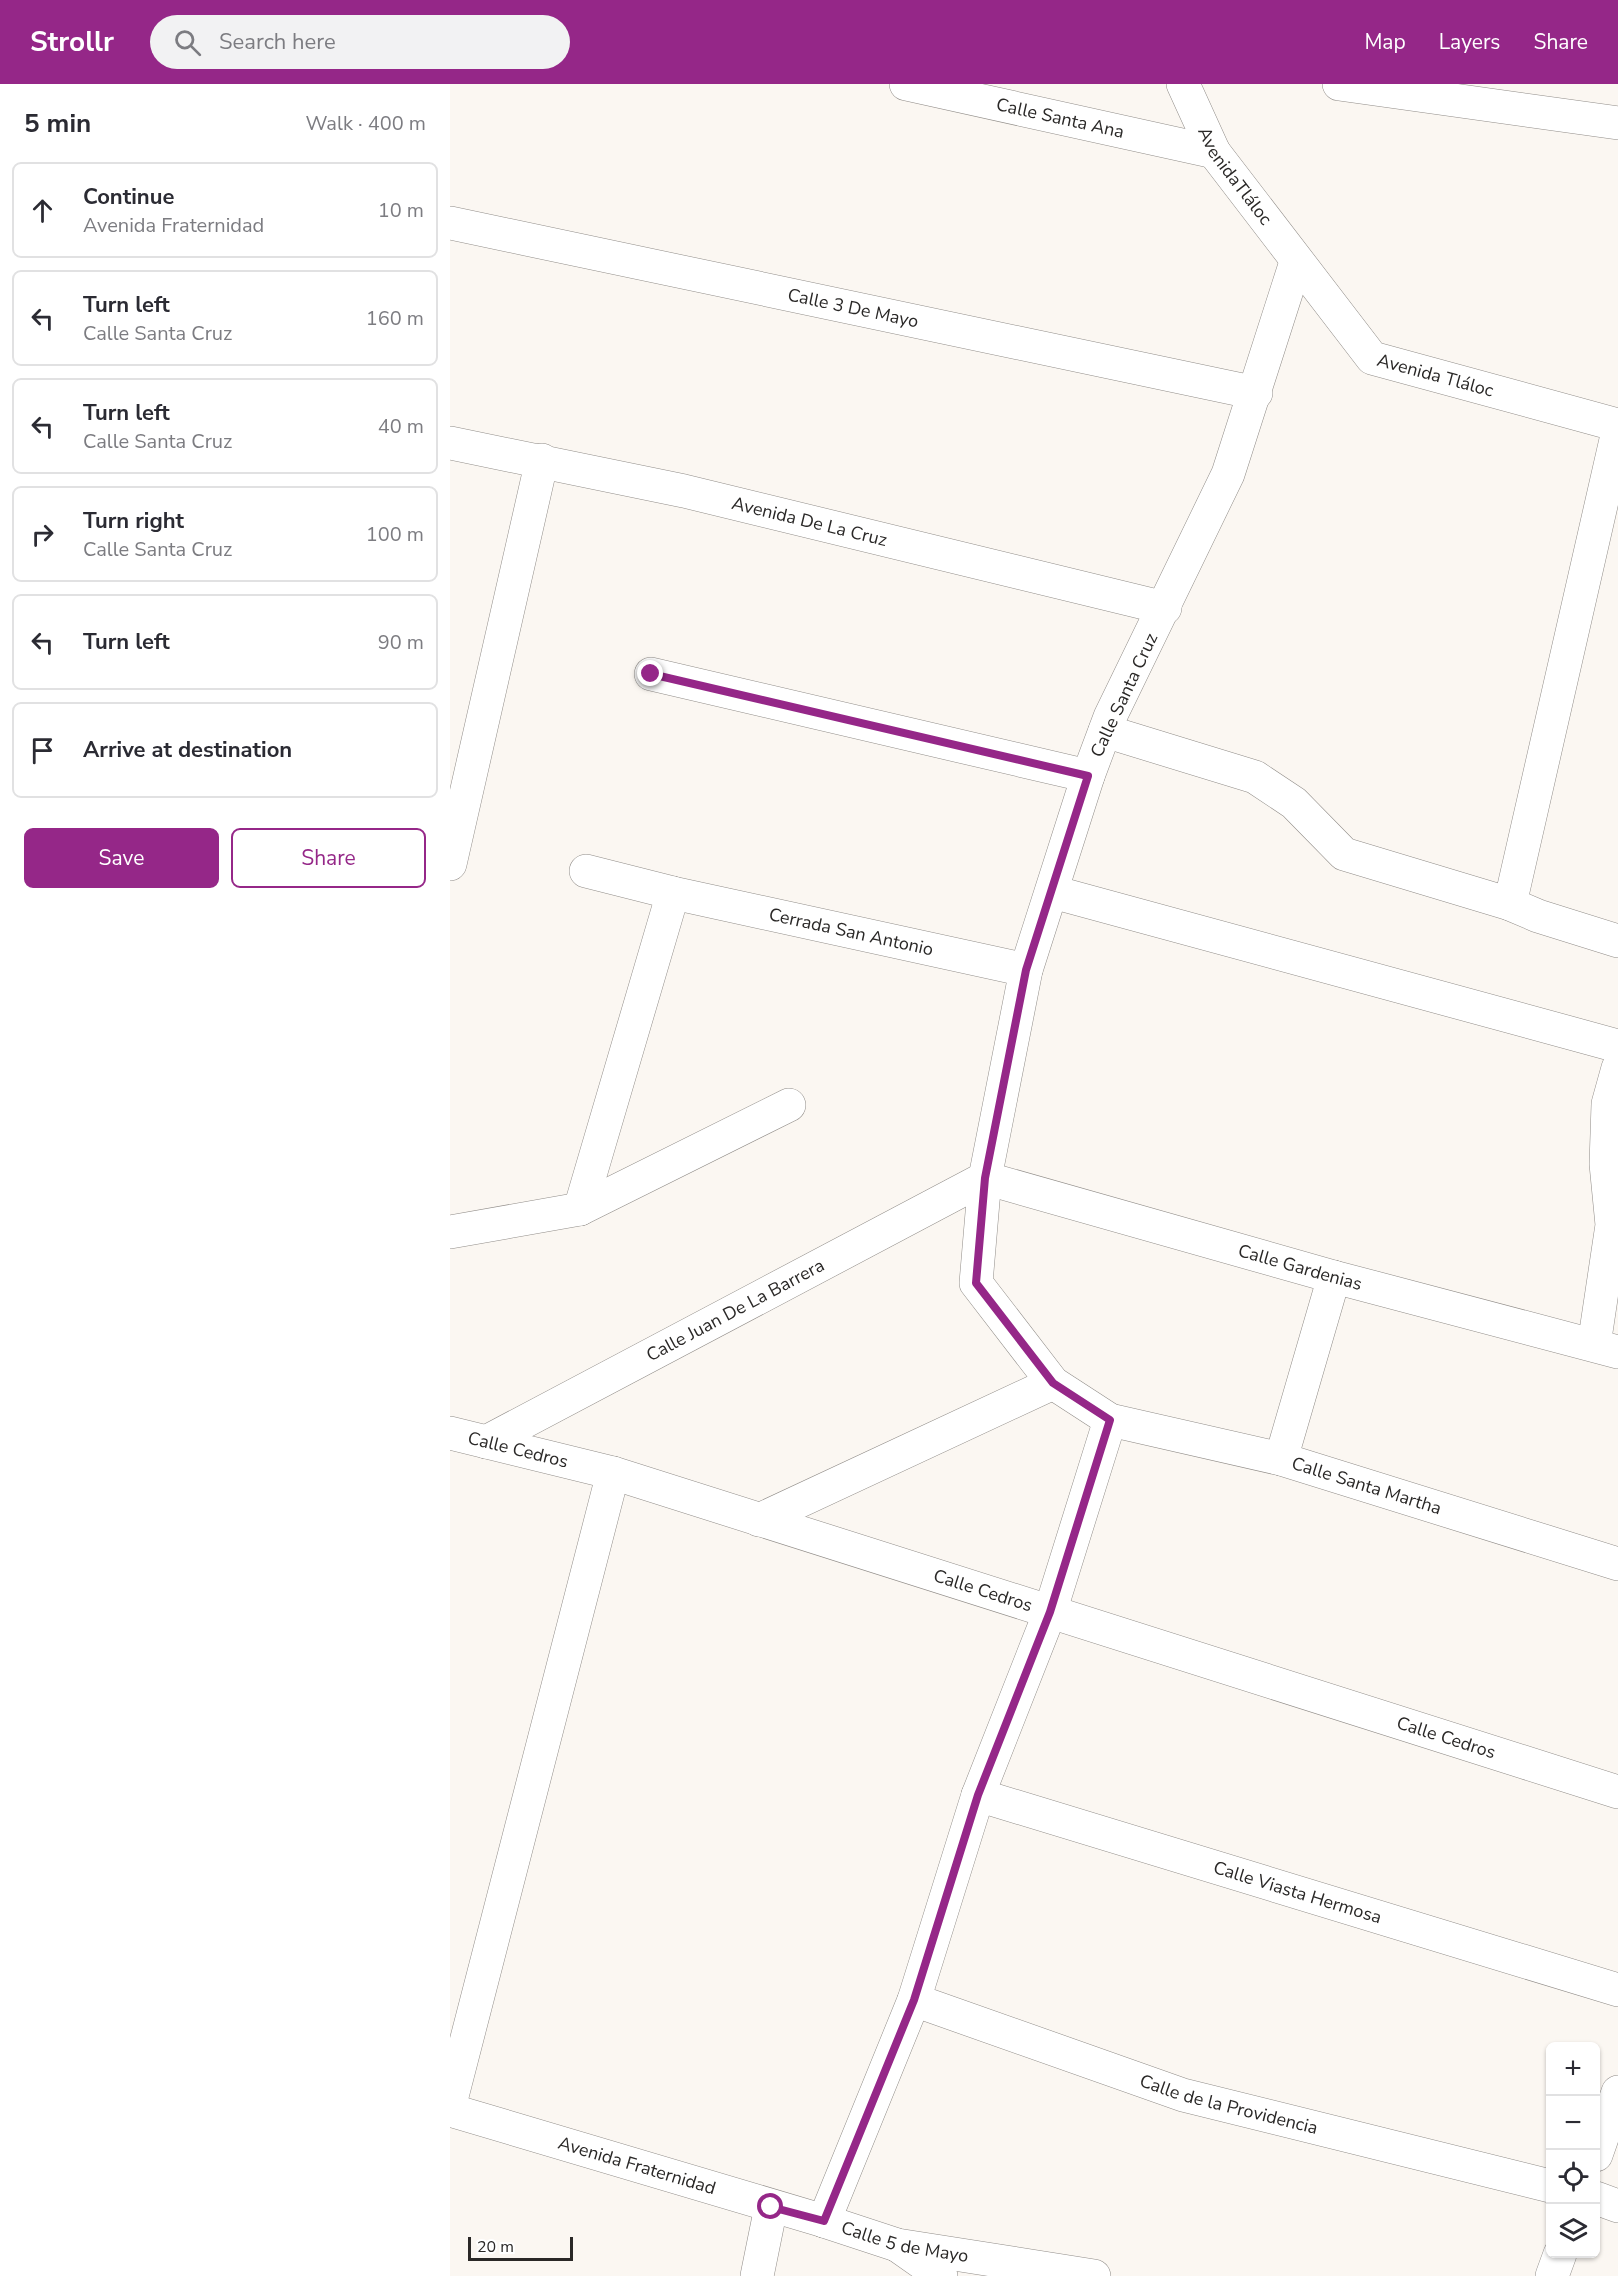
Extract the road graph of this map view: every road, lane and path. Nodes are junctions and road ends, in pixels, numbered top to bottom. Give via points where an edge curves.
1 (906, 84) edge
2 (1183, 84) edge
3 (1339, 84) edge
4 (1618, 123) edge
5 (1215, 152) junction
6 (450, 223) edge
7 (1296, 262) junction
8 (1256, 393) junction
9 (1618, 425) edge
10 (1618, 430) edge
11 (450, 442) edge
12 (542, 460) junction
13 (1165, 608) junction
14 (651, 674) dead end
15 (1105, 731) junction
16 (1088, 776) junction
17 (452, 847) edge
18 (586, 871) dead end
19 (1053, 892) junction
20 (674, 893) junction
21 (1510, 904) junction
22 (1618, 941) edge
23 (1026, 970) junction
24 (1618, 1046) edge
25 (1618, 1068) edge
26 (789, 1106) dead end
27 (985, 1178) junction
28 (580, 1209) junction
29 (1615, 1226) edge
30 (450, 1232) edge
31 (1334, 1277) junction
32 (1606, 1349) edge
33 (1053, 1383) junction
34 (1110, 1420) junction
35 (450, 1433) edge
36 (486, 1442) junction
37 (1281, 1459) junction
38 (613, 1473) junction
39 (759, 1520) junction
40 (1618, 1564) edge
41 (1050, 1612) junction
42 (1618, 1792) edge
43 (978, 1795) junction
44 (1618, 1990) edge
45 (914, 2000) junction
46 (1618, 2092) edge
47 (450, 2104) edge
48 (450, 2110) edge
49 (1598, 2150) edge
50 (1546, 2185) edge
51 (1600, 2199) edge
52 (1618, 2206) edge
53 (771, 2207) junction
54 (824, 2221) junction
55 (897, 2245) junction
56 (1558, 2258) edge
57 (757, 2276) edge
58 (941, 2276) edge
59 (1094, 2276) edge
60 (1552, 2276) edge

1 - 5 street, Calle Santa Ana
2 - 5 street, AvenidaTláloc
3 - 4 street
5 - 7 street, AvenidaTláloc
6 - 8 street, Calle 3 De Mayo
7 - 8 street, Calle Santa Cruz
7 - 9 street, Avenida Tláloc via 1372,358
8 - 13 street, Calle Santa Cruz via 1228,474
10 - 21 street
11 - 12 street, Avenida De La Cruz
12 - 13 street, Avenida De La Cruz
12 - 17 street
13 - 15 street, Calle Santa Cruz
14 - 16 street
15 - 16 street, Calle Santa Cruz
15 - 21 street via 1255,777 1294,803 1344,854
16 - 19 street, Calle Santa Cruz
18 - 20 street, Cerrada San Antonio
19 - 23 street, Calle Santa Cruz
19 - 24 street
20 - 23 street, Cerrada San Antonio
20 - 28 street
21 - 22 street
23 - 27 street, Calle Santa Cruz
25 - 29 street via 1608,1104 1606,1164
26 - 28 street
27 - 31 street, Calle Gardenias
27 - 33 street, Calle Santa Cruz via 976,1283
27 - 36 street, Calle Juan De La Barrera
28 - 30 street
29 - 32 street
31 - 32 street, Calle Gardenias
31 - 37 street
33 - 34 street, Calle Santa Cruz
33 - 39 street
34 - 37 street, Calle Santa Martha
34 - 41 street
35 - 36 street, Calle Cedros
36 - 38 street, Calle Cedros
37 - 40 street, Calle Santa Martha
38 - 39 street, Calle Cedros
38 - 47 street
39 - 41 street, Calle Cedros
41 - 42 street, Calle Cedros
41 - 43 street
43 - 44 street, Calle Viasta Hermosa
43 - 45 street
45 - 50 street, Calle de la Providencia via 1183,2095
45 - 54 street
46 - 49 street
48 - 53 street, Avenida Fraternidad
51 - 52 street
53 - 54 street, Avenida Fraternidad
53 - 57 street
54 - 55 street, Calle 5 de Mayo
55 - 58 street
55 - 59 street, Calle 5 de Mayo
56 - 60 street

